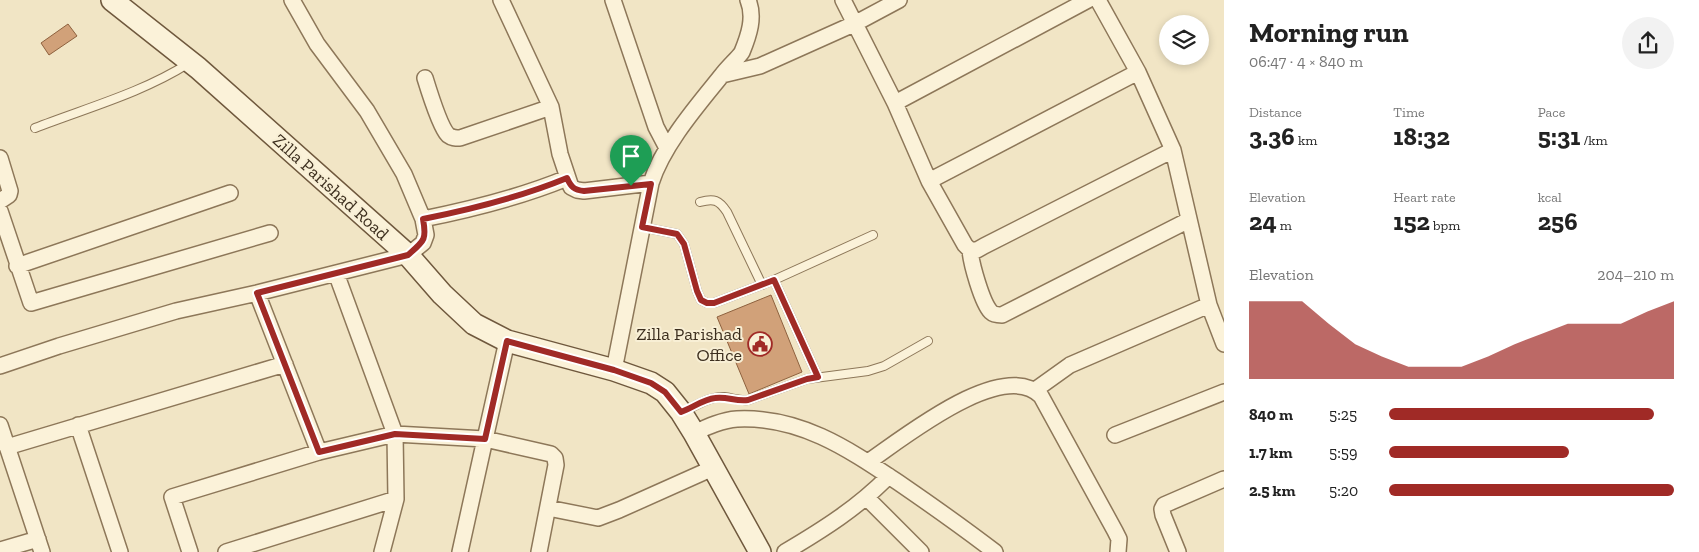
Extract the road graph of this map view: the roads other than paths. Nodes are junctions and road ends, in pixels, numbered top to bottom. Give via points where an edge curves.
1 (112, 0) edge
2 (292, 0) edge
3 (501, 0) edge
4 (612, 0) edge
5 (741, 0) edge
6 (748, 0) edge
7 (843, 0) edge
8 (899, 0) edge
9 (1088, 0) edge
10 (1098, 0) edge
11 (856, 23) junction
12 (734, 60) junction
13 (190, 62) junction
14 (1138, 72) junction
15 (722, 75) junction
16 (425, 78) dead end
17 (895, 103) junction
18 (551, 107) junction
19 (35, 128) dead end
20 (667, 148) junction
21 (1173, 150) junction
22 (0, 158) edge
23 (567, 178) junction
24 (929, 181) junction
25 (651, 184) junction
26 (230, 193) dead end
27 (0, 200) edge
28 (700, 202) dead end
29 (0, 211) edge
30 (423, 219) junction
31 (1189, 220) junction
32 (642, 227) junction
33 (270, 233) dead end
34 (873, 235) dead end
35 (970, 250) junction
36 (408, 255) junction
37 (17, 266) junction
38 (336, 273) junction
39 (774, 280) junction
40 (762, 285) junction
41 (257, 293) junction
42 (1210, 305) junction
43 (507, 341) junction
44 (928, 342) dead end
45 (1224, 344) edge
46 (285, 364) junction
47 (0, 366) edge
48 (614, 370) junction
49 (818, 377) junction
50 (1035, 390) junction
51 (1224, 392) edge
52 (681, 412) junction
53 (0, 425) edge
54 (78, 425) junction
55 (694, 433) junction
56 (395, 434) junction
57 (1115, 435) dead end
58 (485, 439) junction
59 (7, 447) junction
60 (319, 452) junction
61 (868, 462) junction
62 (713, 468) junction
63 (889, 476) junction
64 (1224, 479) edge
65 (867, 498) junction
66 (396, 499) junction
67 (548, 508) junction
68 (40, 546) edge
69 (0, 550) edge
70 (120, 552) edge
71 (190, 552) edge
72 (226, 552) edge
73 (382, 552) edge
74 (460, 552) edge
75 (539, 552) edge
76 (760, 552) edge
77 (785, 552) edge
78 (921, 552) edge
79 (995, 552) edge
80 (1118, 552) edge
81 (1178, 552) edge

1 - 13 main road, Zilla Parishad Road
2 - 30 street via 317,44 367,111 404,174
3 - 18 street
4 - 20 street via 656,127
5 - 12 street via 745,19
6 - 12 street via 751,25 741,54
7 - 11 street
8 - 11 street
9 - 17 street
10 - 14 street
11 - 15 street via 760,66
11 - 17 street
12 - 15 street
13 - 19 lane via 151,84
13 - 36 main road, Zilla Parishad Road
14 - 21 street
14 - 24 street
15 - 20 street
16 - 18 street via 444,129 453,138
17 - 24 street
18 - 23 street
20 - 25 street
21 - 31 street
21 - 35 street via 977,250
22 - 27 street via 10,191
23 - 25 street via 571,187 584,191
23 - 30 street via 542,189 473,209
24 - 35 street
25 - 32 street
26 - 37 street
28 - 40 lane via 712,198 721,202
29 - 37 street
30 - 36 street via 426,235 423,243
31 - 35 street via 996,315 986,304
31 - 42 street
32 - 40 lane via 677,234 684,244 697,291 701,300 707,303
32 - 48 street
33 - 37 street via 31,303
34 - 39 lane
36 - 38 street
36 - 43 main road, Zilla Parishad Road via 474,324
38 - 41 street
38 - 56 street
39 - 40 lane
39 - 49 lane
41 - 46 street
41 - 47 street via 176,310
42 - 45 street
42 - 50 street via 1070,365
43 - 48 main road, Zilla Parishad Road
43 - 58 street
44 - 49 lane via 884,366
46 - 54 street
46 - 60 street
48 - 52 main road, Zilla Parishad Road via 651,383 665,392
49 - 52 lane via 748,400 714,398
50 - 61 street via 996,387 978,393
50 - 80 street via 1115,531 1119,539
51 - 57 street
52 - 55 main road, Zilla Parishad Road
53 - 59 street
54 - 59 street
54 - 70 street
55 - 61 street via 735,419 763,420 818,434
55 - 62 main road, Zilla Parishad Road
56 - 58 street
56 - 60 street
56 - 66 street
58 - 67 street via 551,454 555,458
58 - 74 street
59 - 68 street
60 - 71 street via 172,497
61 - 63 street
62 - 67 street via 598,518
62 - 76 main road, Zilla Parishad Road
63 - 65 street
63 - 79 street
64 - 81 street via 1164,505 1163,515
65 - 77 street via 840,519
65 - 78 street
66 - 72 street
66 - 73 street
67 - 75 street
68 - 69 street

